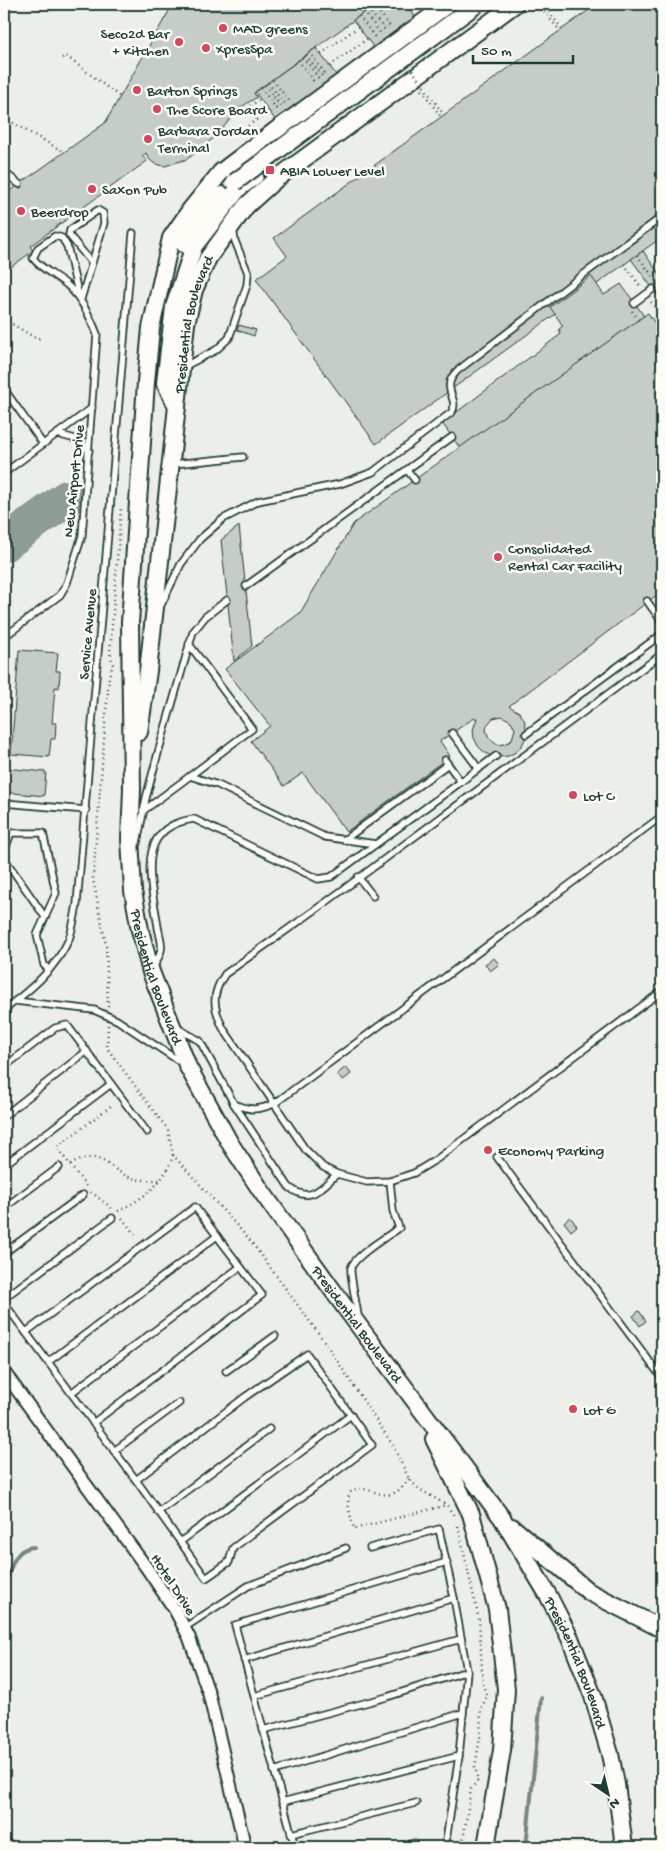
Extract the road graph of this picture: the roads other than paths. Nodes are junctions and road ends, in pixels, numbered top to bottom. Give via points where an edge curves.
1 (448, 4) edge
2 (478, 4) edge
3 (484, 4) edge
4 (515, 4) edge
5 (4, 175) edge
6 (19, 184) dead end
7 (662, 218) edge
8 (232, 224) junction
9 (133, 233) dead end
10 (91, 262) junction
11 (653, 289) dead end
12 (158, 292) junction
13 (80, 301) junction
14 (634, 303) dead end
15 (181, 368) junction
16 (4, 389) edge
17 (177, 406) junction
18 (92, 408) junction
19 (57, 434) junction
20 (452, 437) dead end
21 (43, 444) junction
22 (89, 452) junction
23 (243, 457) dead end
24 (171, 464) junction
25 (407, 470) junction
26 (4, 473) edge
27 (415, 480) dead end
28 (246, 586) dead end
29 (227, 600) dead end
30 (647, 602) dead end
31 (662, 622) edge
32 (662, 634) edge
33 (4, 636) edge
34 (189, 644) junction
35 (662, 654) edge
36 (148, 671) junction
37 (452, 733) dead end
38 (526, 734) dead end
39 (496, 756) dead end
40 (479, 769) junction
41 (190, 776) junction
42 (461, 782) junction
43 (132, 789) junction
44 (4, 803) edge
45 (86, 810) junction
46 (143, 811) junction
47 (662, 816) edge
48 (344, 840) junction
49 (376, 844) junction
50 (4, 852) edge
51 (4, 858) edge
52 (132, 870) junction
53 (358, 877) junction
54 (373, 896) dead end
55 (45, 917) junction
56 (49, 970) junction
57 (151, 972) junction
58 (662, 991) edge
59 (15, 1001) junction
60 (4, 1010) edge
61 (171, 1026) junction
62 (87, 1052) junction
63 (4, 1067) edge
64 (188, 1067) junction
65 (111, 1084) junction
66 (234, 1104) junction
67 (274, 1104) junction
68 (4, 1116) edge
69 (147, 1132) dead end
70 (497, 1157) dead end
71 (4, 1165) edge
72 (59, 1167) dead end
73 (336, 1174) junction
74 (390, 1181) junction
75 (83, 1195) dead end
76 (4, 1208) edge
77 (112, 1218) dead end
78 (217, 1236) junction
79 (4, 1253) edge
80 (240, 1266) junction
81 (4, 1298) edge
82 (4, 1303) edge
83 (360, 1328) junction
84 (26, 1332) junction
85 (275, 1336) dead end
86 (48, 1362) junction
87 (226, 1371) dead end
88 (4, 1372) edge
89 (662, 1378) edge
90 (70, 1393) junction
91 (415, 1401) junction
92 (179, 1403) dead end
93 (351, 1415) junction
94 (93, 1423) junction
95 (269, 1429) dead end
96 (114, 1451) junction
97 (136, 1480) junction
98 (158, 1512) junction
99 (502, 1518) junction
100 (180, 1542) junction
101 (346, 1548) dead end
102 (370, 1548) dead end
103 (447, 1562) junction
104 (454, 1598) junction
105 (184, 1628) junction
106 (662, 1629) edge
107 (461, 1639) junction
108 (244, 1660) junction
109 (467, 1671) junction
110 (254, 1696) junction
111 (463, 1713) junction
112 (263, 1730) junction
113 (459, 1756) junction
114 (274, 1771) junction
115 (282, 1802) junction
116 (416, 1803) dead end
117 (291, 1834) junction
118 (414, 1843) dead end
119 (245, 1847) edge
120 (295, 1847) edge
121 (398, 1847) edge
122 (444, 1847) edge
123 (486, 1847) edge
124 (624, 1847) edge

1 - 12 main road, Presidential Boulevard, bridge via 387,43 332,89 221,172 171,238
2 - 12 main road, bridge via 235,182 200,217
3 - 17 main road via 238,189 194,246 174,307 164,383
4 - 8 main road, Presidential Boulevard via 276,179 246,206
5 - 6 lane
7 - 36 lane via 457,371 451,380 450,392 454,408 372,472 340,484 258,501 223,519 200,538 181,564 161,605
8 - 15 main road, Presidential Boulevard via 208,258 194,290
8 - 15 lane via 248,273 229,338 216,350
9 - 45 lane, Service Avenue
10 - 10 lane via 104,223 103,214 98,210 70,230 69,235
10 - 13 lane
11 - 14 lane
12 - 43 main road, Presidential Boulevard via 151,328 132,572
13 - 13 lane via 68,286 33,258 38,248 55,236 62,238 67,246
13 - 18 lane, New Airport Drive via 97,334
15 - 17 main road, Presidential Boulevard
16 - 21 lane
17 - 24 main road, Presidential Boulevard
18 - 19 lane
18 - 22 lane, New Airport Drive
19 - 21 lane
19 - 22 lane via 79,440
20 - 25 lane
21 - 26 lane
22 - 33 lane, New Airport Drive via 82,536 67,582 60,595
23 - 24 lane
24 - 36 main road, Presidential Boulevard
25 - 27 lane
25 - 28 lane
29 - 34 lane via 193,632
30 - 31 lane
32 - 38 lane
34 - 41 lane via 252,729
34 - 46 lane
35 - 53 lane
36 - 43 main road, Presidential Boulevard
37 - 40 lane
39 - 40 lane
40 - 42 lane
41 - 46 lane
41 - 48 lane via 218,785 325,837
42 - 48 lane via 447,762
42 - 49 lane
43 - 52 main road, Presidential Boulevard
44 - 45 lane
45 - 56 lane, Service Avenue via 78,904 70,937
46 - 52 lane
47 - 67 lane
48 - 49 lane
49 - 57 lane via 331,877 318,879 194,820 179,821 162,832 153,844 150,866 162,949
50 - 55 lane via 11,834 43,833 56,893
51 - 55 lane
52 - 57 main road, Presidential Boulevard via 140,930
53 - 54 lane
53 - 67 lane via 225,974 215,992 216,1012 223,1028
55 - 56 lane via 37,935 44,964
56 - 59 lane, Service Avenue
57 - 61 main road, Presidential Boulevard
58 - 74 lane via 437,1159 414,1173
59 - 60 lane, Service Avenue
59 - 64 lane via 94,1010 117,1020
61 - 64 main road, Presidential Boulevard
61 - 66 lane via 200,1040
62 - 63 lane via 67,1025 55,1028
62 - 65 lane
62 - 68 lane
64 - 83 main road, Presidential Boulevard via 231,1145
65 - 69 lane
65 - 71 lane
66 - 67 lane via 259,1110
66 - 73 lane via 289,1187 298,1194 318,1191
67 - 73 lane via 305,1149 323,1167
70 - 89 lane
72 - 76 lane
73 - 74 lane via 367,1182
74 - 83 lane via 398,1228 357,1256 351,1268
75 - 79 lane
77 - 81 lane
78 - 80 lane
78 - 84 lane via 195,1207
78 - 86 lane
80 - 90 lane
80 - 94 lane via 262,1295
82 - 84 lane
83 - 91 main road, Presidential Boulevard
84 - 86 lane
85 - 87 lane
86 - 90 lane
88 - 105 street, Hotel Drive via 146,1567
90 - 94 lane
91 - 99 main road, Presidential Boulevard
91 - 123 main road via 471,1514 497,1609 506,1689 502,1750
92 - 96 lane
93 - 97 lane via 307,1354
93 - 100 lane
93 - 100 lane via 372,1445 233,1548 229,1562 206,1578
94 - 96 lane
95 - 98 lane
96 - 97 lane
97 - 98 lane
98 - 100 lane
99 - 106 main road via 589,1592
99 - 124 main road, Presidential Boulevard via 570,1638 593,1696 610,1754
101 - 105 lane via 248,1586
102 - 103 lane via 439,1529
103 - 104 lane
103 - 108 lane via 235,1625
104 - 107 lane
104 - 108 lane
105 - 119 street, Hotel Drive via 209,1694
107 - 109 lane
107 - 110 lane
108 - 110 lane
109 - 111 lane
109 - 112 lane via 387,1697
110 - 112 lane
111 - 113 lane
111 - 114 lane
112 - 114 lane
113 - 115 lane
113 - 122 lane
114 - 115 lane
115 - 117 lane
116 - 117 lane
117 - 120 lane
118 - 121 lane

